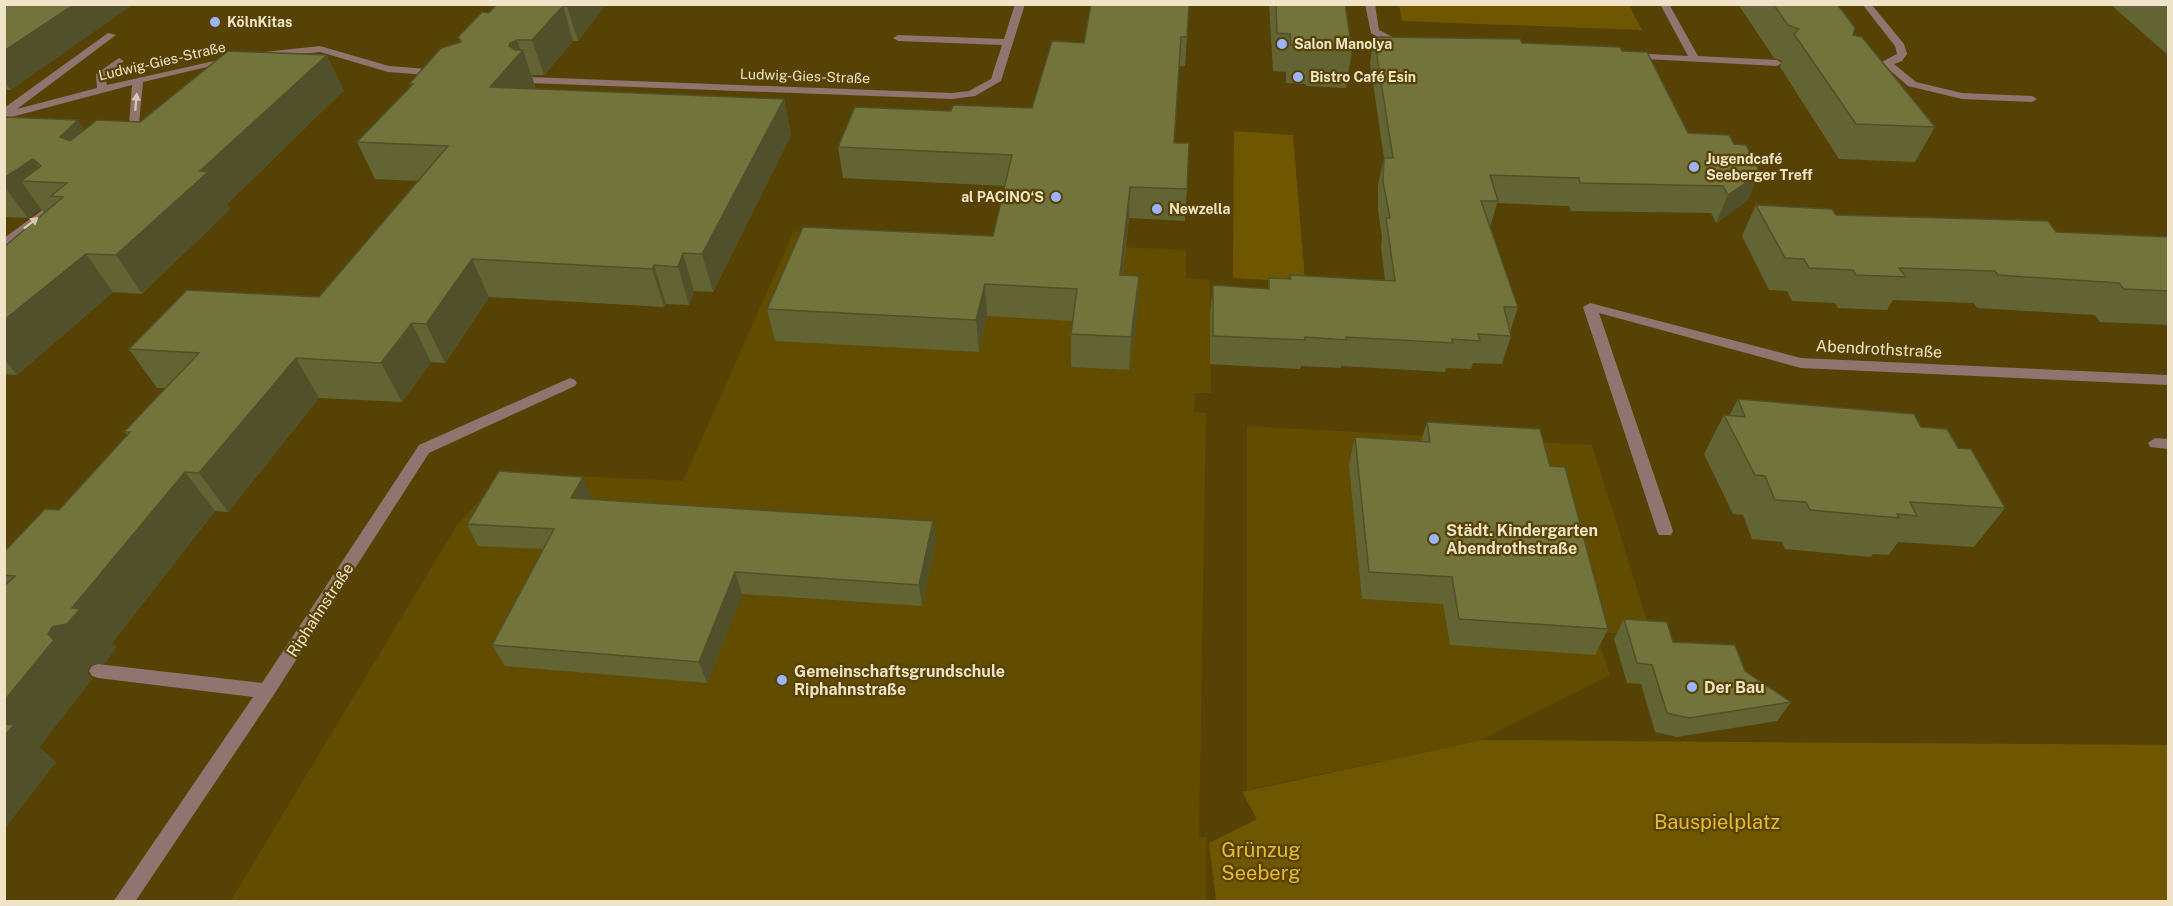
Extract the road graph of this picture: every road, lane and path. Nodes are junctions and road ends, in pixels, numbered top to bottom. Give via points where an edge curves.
1 (1020, 4) edge
2 (1370, 4) edge
3 (1664, 4) edge
4 (1866, 4) edge
5 (111, 35) dead end
6 (898, 38) dead end
7 (1009, 42) junction
8 (1415, 48) edge
9 (1624, 56) edge
10 (1695, 59) junction
11 (119, 60) dead end
12 (1777, 63) dead end
13 (1888, 64) junction
14 (1867, 66) edge
15 (451, 74) edge
16 (138, 80) junction
17 (529, 80) edge
18 (103, 89) junction
19 (2032, 99) dead end
20 (4, 115) edge
21 (118, 150) edge
22 (59, 202) edge
23 (4, 244) edge
24 (2169, 380) edge
25 (570, 383) dead end
26 (1665, 531) dead end
27 (98, 671) dead end
28 (267, 691) junction
29 (123, 902) edge

1 - 7 street, Ludwig-Gies-Straße
2 - 8 street via 1378,36
3 - 10 street
4 - 13 street via 1900,46 1902,54
5 - 20 street
6 - 7 street
7 - 17 street, Ludwig-Gies-Straße via 996,81 971,94 952,96
9 - 10 street
10 - 12 street
11 - 18 street via 100,76
13 - 14 street
13 - 19 street via 1912,84 1952,94
15 - 16 street, Ludwig-Gies-Straße via 388,69 320,49 252,56
16 - 18 street, Ludwig-Gies-Straße
21 -> 16 street via 134,124
18 - 20 street, Ludwig-Gies-Straße
23 -> 22 street
24 - 26 street, Abendrothstraße via 1801,363 1593,308
25 - 28 street, Riphahnstraße via 424,449
27 - 28 street
28 - 29 street, Riphahnstraße

